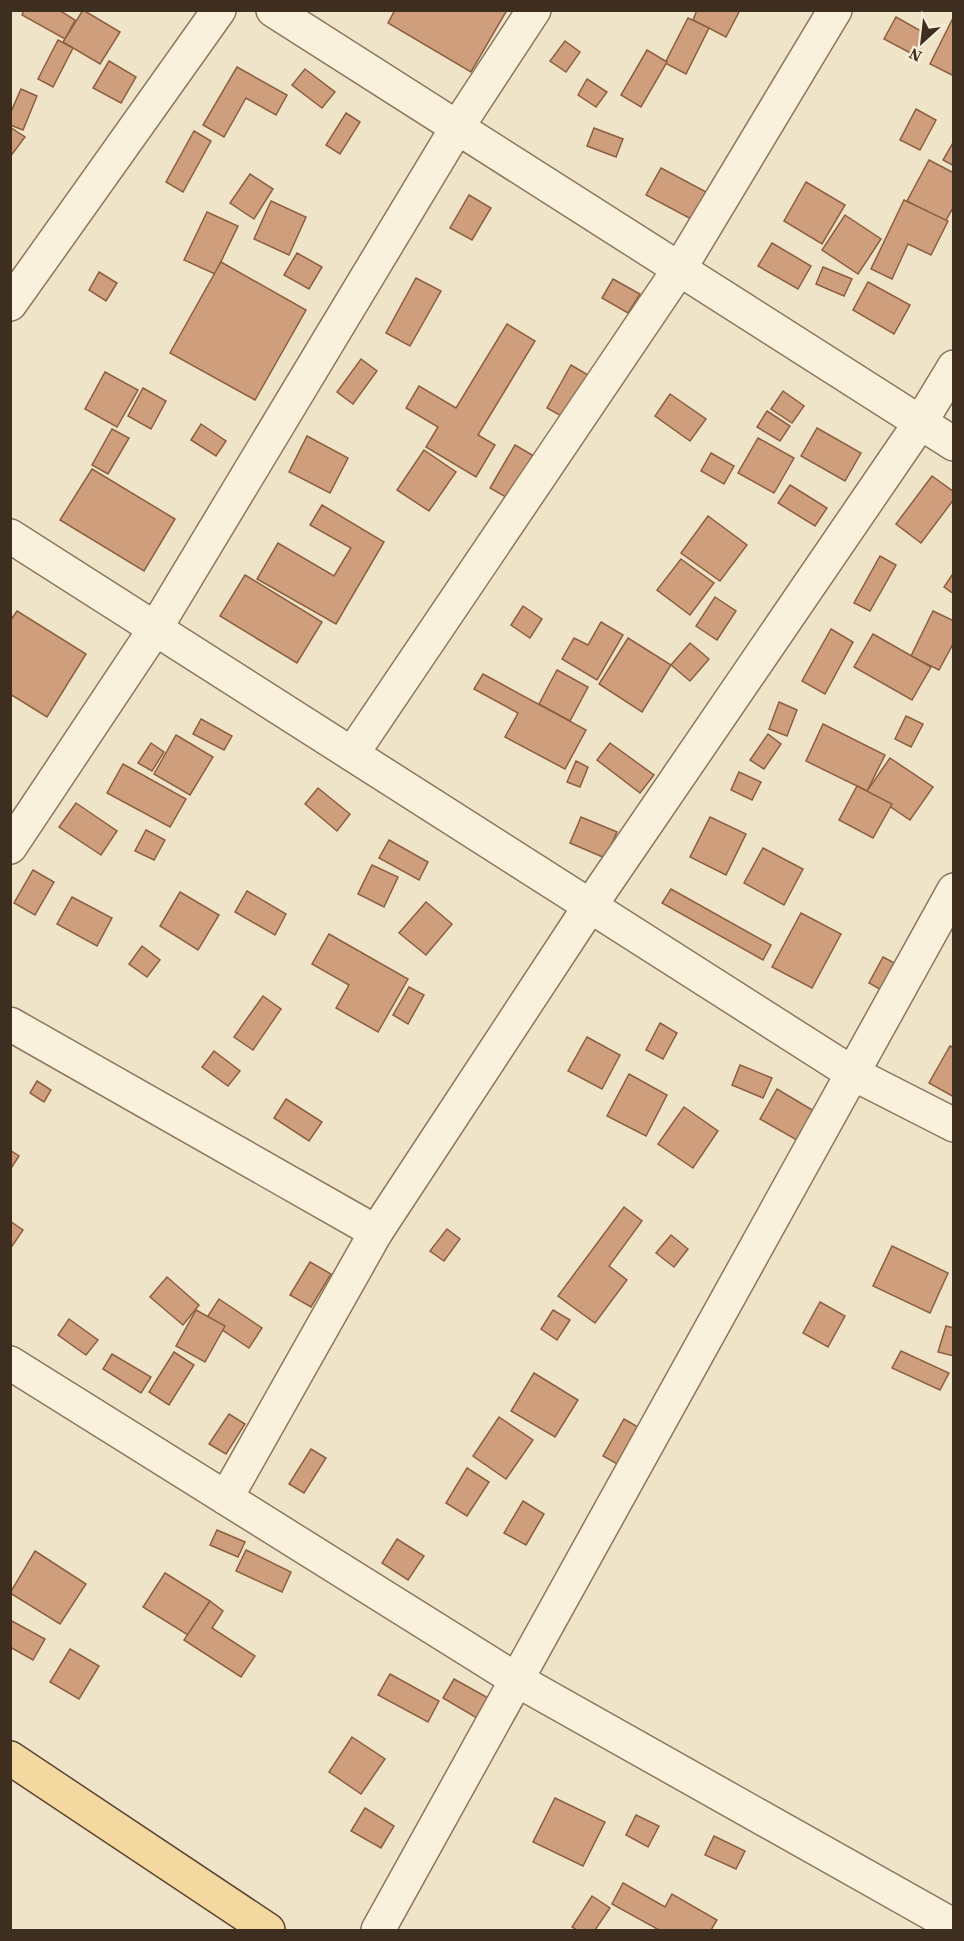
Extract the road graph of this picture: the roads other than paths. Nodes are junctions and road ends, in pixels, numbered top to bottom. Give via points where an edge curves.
1 (219, 10) edge
2 (273, 10) edge
3 (534, 10) edge
4 (835, 10) edge
5 (458, 126) junction
6 (680, 268) junction
7 (10, 304) edge
8 (954, 367) edge
9 (920, 423) junction
10 (954, 444) edge
11 (10, 536) edge
12 (156, 629) junction
13 (352, 754) junction
14 (10, 847) edge
15 (954, 890) edge
16 (590, 906) junction
17 (10, 1024) edge
18 (852, 1073) junction
19 (954, 1125) edge
20 (376, 1232) junction
21 (10, 1363) edge
22 (226, 1498) junction
23 (517, 1680) junction
24 (10, 1758) edge
25 (954, 1926) edge
26 (268, 1930) edge
27 (378, 1930) edge

1 - 7 street
2 - 5 street
3 - 5 street
4 - 6 street
5 - 6 street
5 - 12 street
6 - 9 street
6 - 13 street
8 - 9 street
9 - 10 street
9 - 16 street
11 - 12 street
12 - 13 street
12 - 14 street
13 - 16 street
15 - 18 street
16 - 18 street
16 - 20 street
17 - 20 street
18 - 19 street
18 - 23 street
20 - 22 street
21 - 22 street
22 - 23 street
23 - 25 street
23 - 27 street
24 - 26 main road

